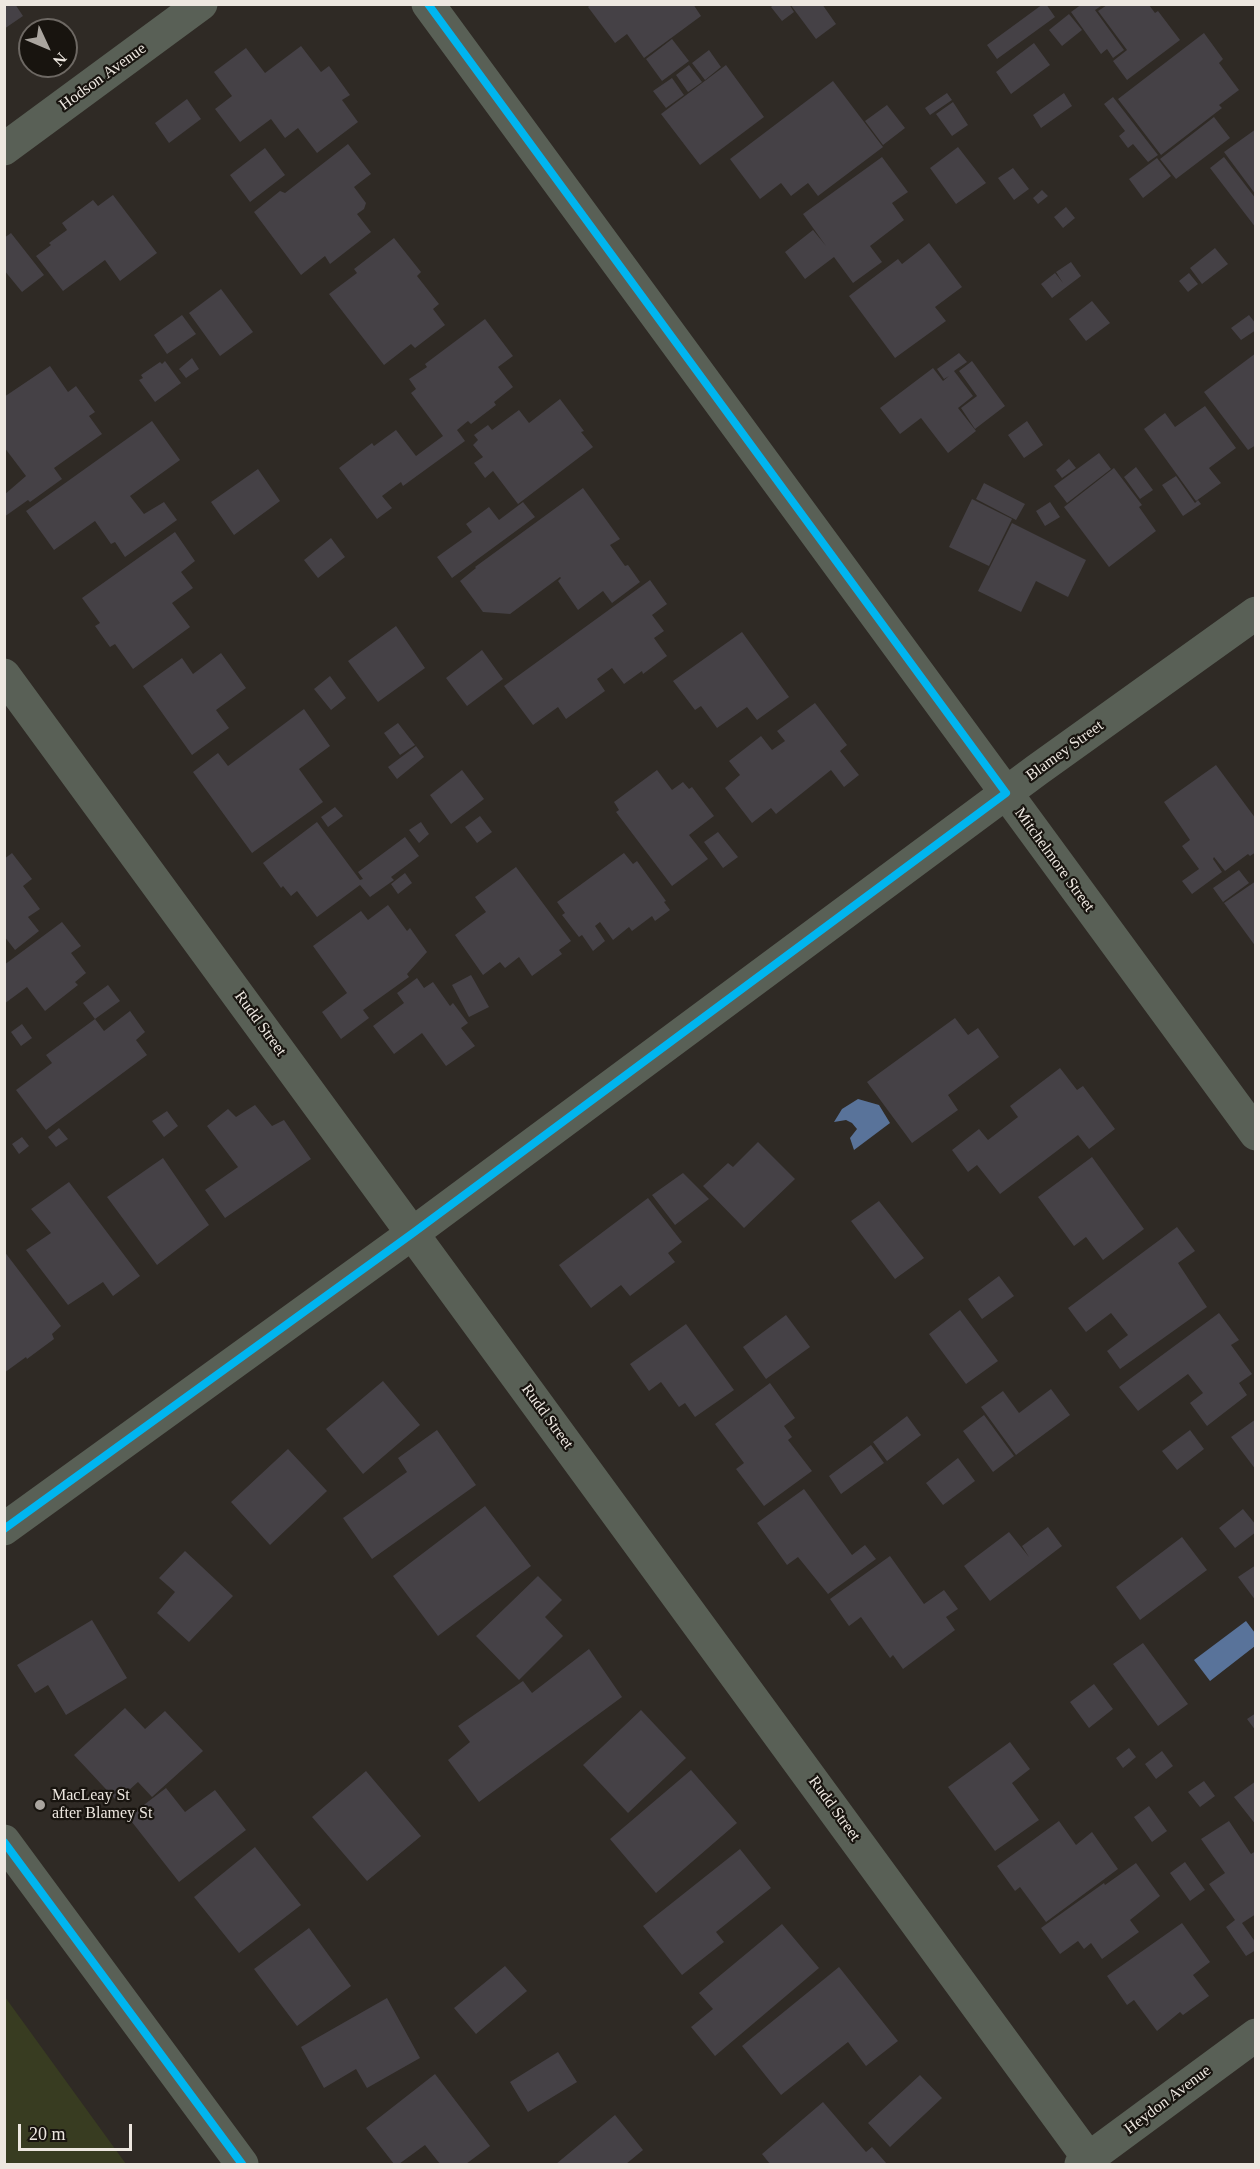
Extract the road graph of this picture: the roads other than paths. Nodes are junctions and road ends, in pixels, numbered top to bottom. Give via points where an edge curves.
1 (201, 4) edge
2 (428, 4) edge
3 (4, 149) edge
4 (1256, 613) edge
5 (4, 675) edge
6 (1006, 793) junction
7 (1256, 1134) edge
8 (412, 1233) junction
9 (4, 1529) edge
10 (4, 1841) edge
11 (1256, 2035) edge
12 (1085, 2162) edge
13 (242, 2164) edge

1 - 3 street, Hodson Avenue
2 - 6 street, Mitchelmore Street
4 - 6 street, Blamey Street
5 - 8 street, Rudd Street
6 - 7 street, Mitchelmore Street
6 - 8 street, Blamey Street
8 - 9 street, Blamey Street
8 - 12 street, Rudd Street
10 - 13 street
11 - 12 street, Heydon Avenue

